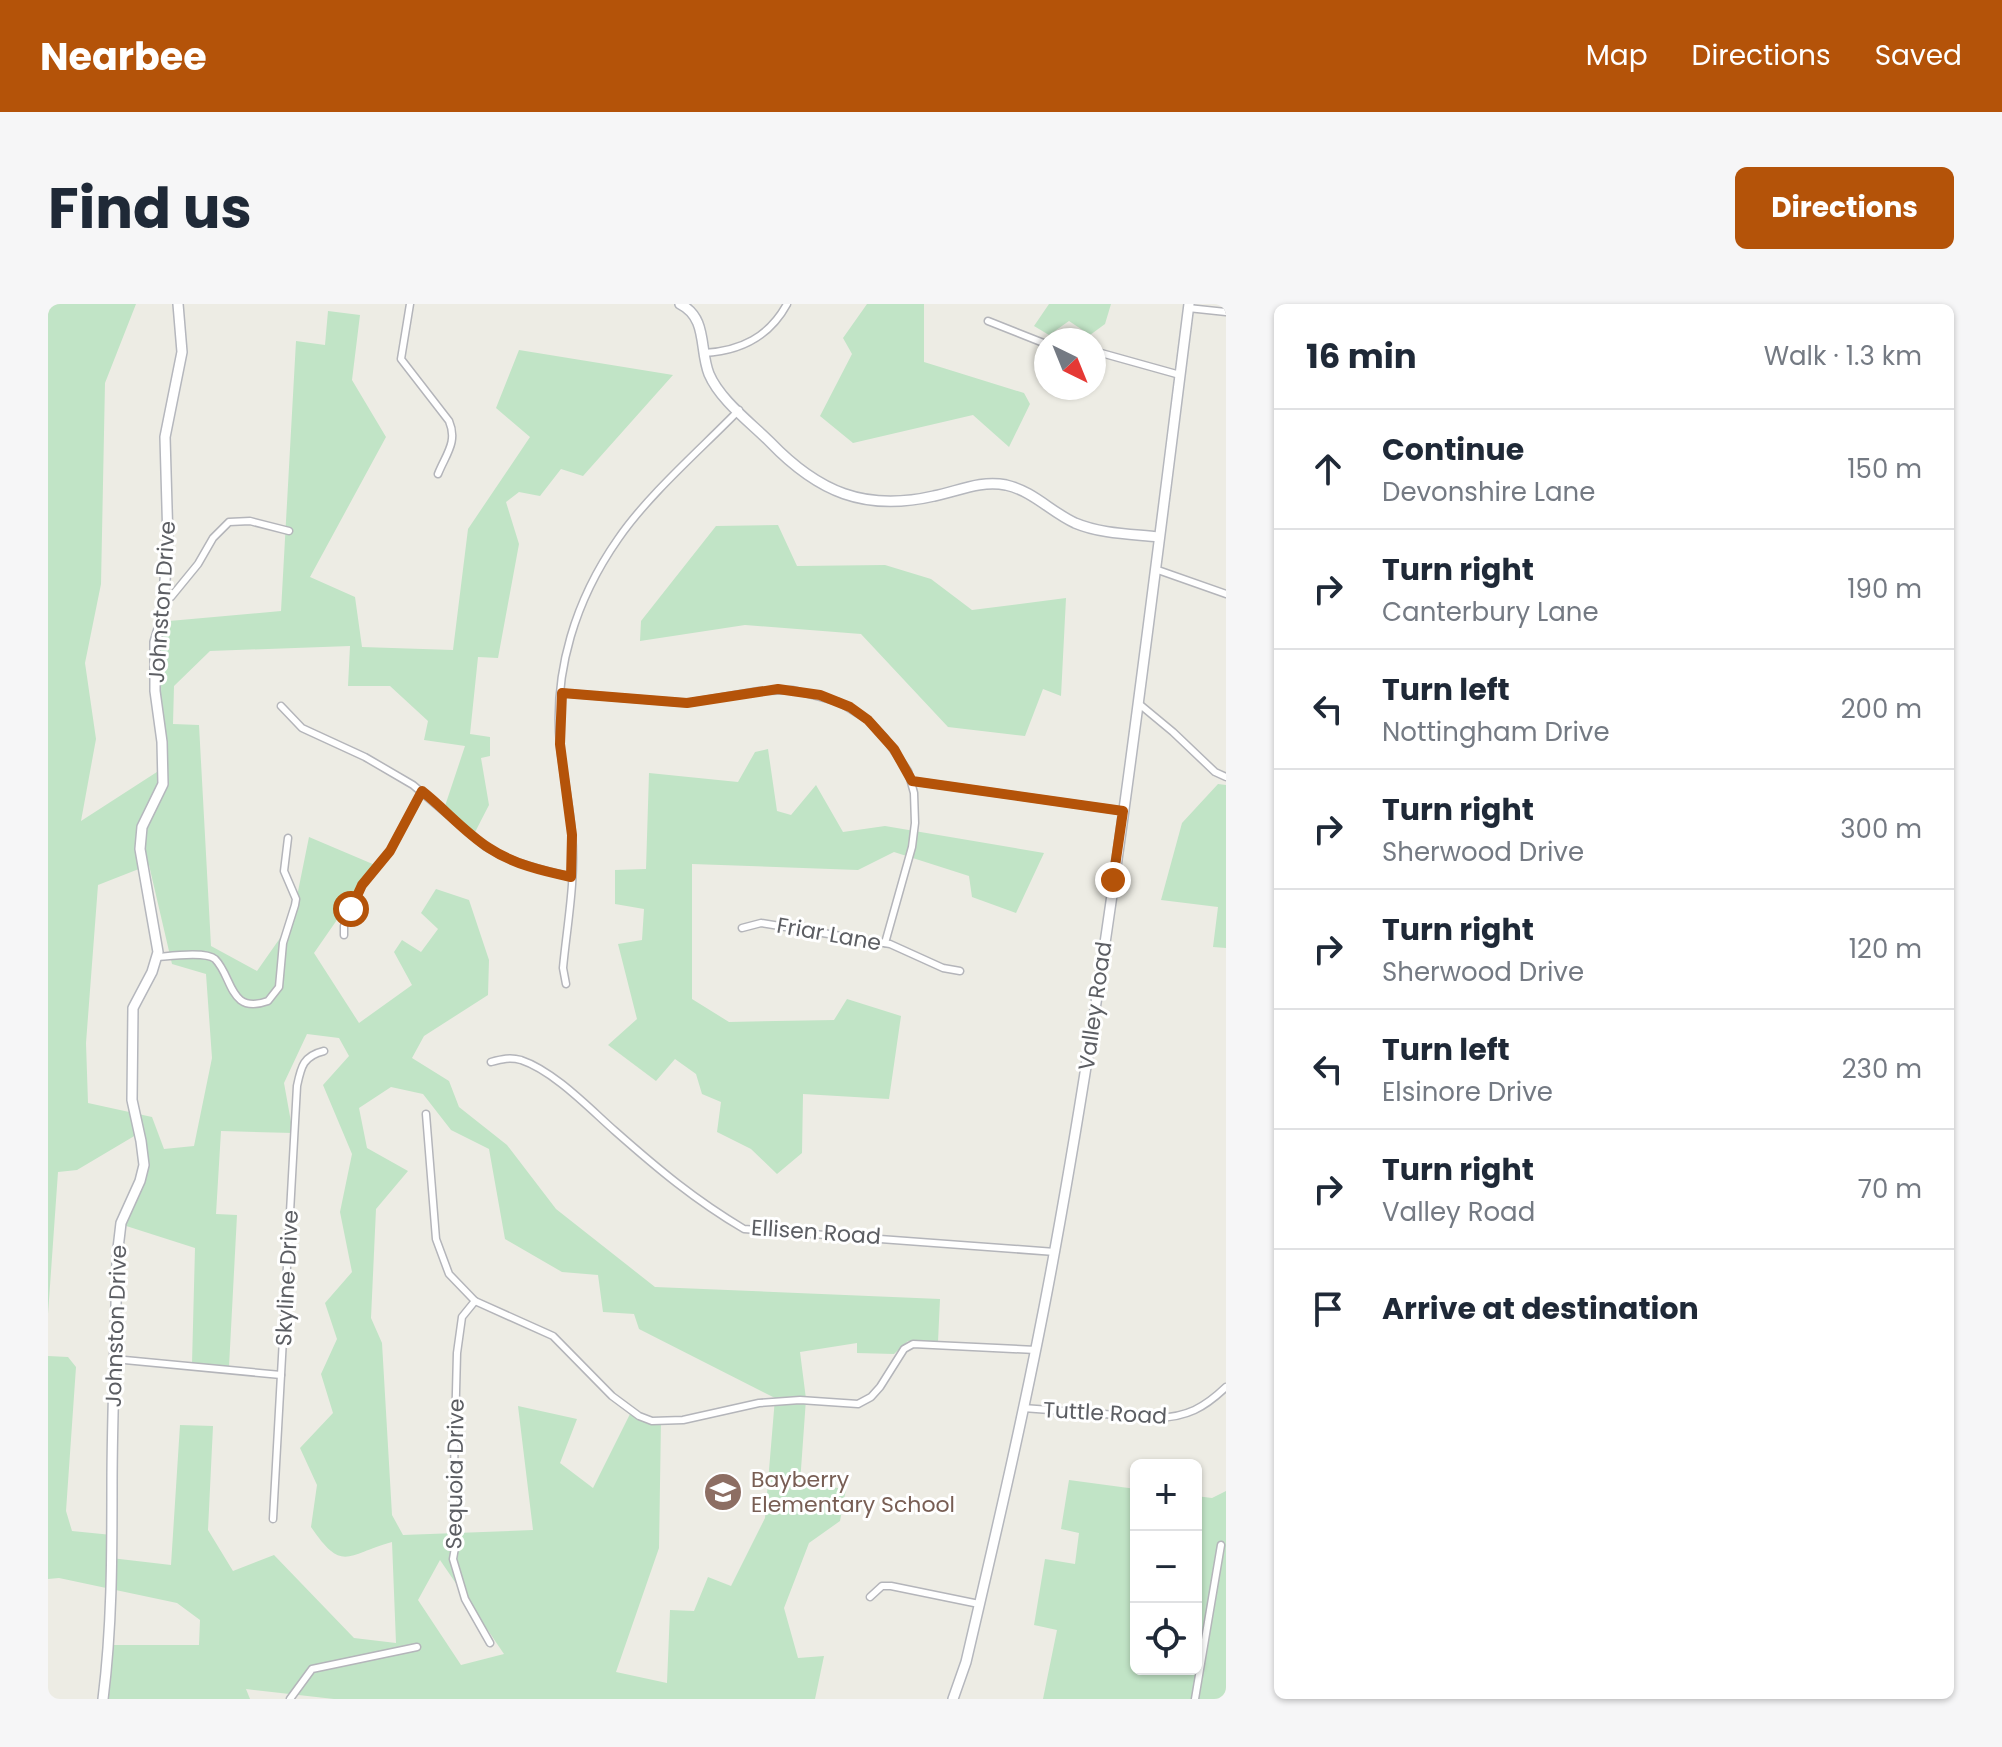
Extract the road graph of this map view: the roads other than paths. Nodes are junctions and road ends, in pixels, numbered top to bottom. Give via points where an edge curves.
1 (178, 304) edge
2 (410, 304) edge
3 (680, 304) edge
4 (787, 304) edge
5 (1189, 306) edge
6 (1226, 312) edge
7 (988, 321) dead end
8 (1034, 339) edge
9 (704, 353) junction
10 (1106, 354) edge
11 (1180, 375) junction
12 (739, 410) junction
13 (438, 474) dead end
14 (289, 531) dead end
15 (1159, 537) junction
16 (1155, 569) junction
17 (1226, 594) edge
18 (164, 599) junction
19 (562, 693) junction
20 (1138, 703) junction
21 (281, 706) dead end
22 (1226, 777) edge
23 (912, 781) junction
24 (422, 791) junction
25 (1123, 811) junction
26 (288, 838) dead end
27 (571, 877) junction
28 (742, 928) dead end
29 (344, 935) dead end
30 (885, 943) junction
31 (158, 957) junction
32 (960, 971) dead end
33 (566, 984) dead end
34 (324, 1051) dead end
35 (491, 1062) dead end
36 (426, 1114) dead end
37 (1055, 1252) junction
38 (475, 1301) junction
39 (1036, 1350) junction
40 (114, 1359) junction
41 (281, 1375) junction
42 (1226, 1387) edge
43 (1023, 1408) junction
44 (273, 1519) dead end
45 (1221, 1545) dead end
46 (870, 1597) dead end
47 (979, 1604) junction
48 (490, 1643) dead end
49 (417, 1647) dead end
50 (103, 1699) edge
51 (290, 1699) edge
52 (953, 1699) edge
53 (1195, 1699) edge

1 - 18 street, Johnston Drive via 182,352 165,437 169,513
2 - 13 street via 401,359 454,432
3 - 9 street via 699,324
4 - 9 street via 763,336 724,352
5 - 6 street
5 - 11 street, Valley Road
7 - 8 street
9 - 12 street via 715,384
10 - 11 street
11 - 15 street, Valley Road
12 - 15 street via 792,464 845,495 905,502 968,486 1001,484 1024,491 1089,528
12 - 19 street via 619,537 570,634
14 - 18 street via 250,521 229,522 171,597
15 - 16 street, Valley Road
16 - 17 street
16 - 20 street, Valley Road
18 - 31 street, Johnston Drive via 155,642 163,784 142,827 140,849
19 - 23 street via 687,703 778,689 820,695 868,720 894,749
19 - 27 street via 560,744 572,835
20 - 22 street
20 - 25 street, Valley Road
21 - 24 street via 302,728
23 - 25 street
23 - 30 street via 912,847
24 - 27 street via 499,854
24 - 29 street via 390,851 362,885
25 - 37 street, Valley Road
26 - 31 street via 284,871 296,899 283,943 279,987 268,1001 250,1004 235,995 215,959 207,955
27 - 33 street
28 - 30 street, Friar Lane via 761,923
30 - 32 street, Friar Lane
31 - 40 street, Johnston Drive via 133,1008 132,1100 144,1165 120,1232
34 - 41 street, Skyline Drive via 306,1059 297,1086
35 - 37 street, Ellisen Road via 508,1058 543,1072 681,1189 744,1229
36 - 38 street via 438,1248 449,1274
37 - 39 street, Valley Road
38 - 39 street via 553,1336 625,1407 652,1421 683,1420 759,1403 858,1404 871,1397 913,1344
38 - 48 street, Sequoia Drive via 462,1317 457,1353 453,1559 469,1608
39 - 43 street, Valley Road
40 - 41 street
40 - 50 street, Johnston Drive via 113,1533
41 - 44 street, Skyline Drive
42 - 43 street, Tuttle Road via 1204,1407 1178,1417
43 - 47 street, Valley Road
45 - 53 street
46 - 47 street via 882,1586 891,1586
47 - 52 street, Valley Road
49 - 51 street via 312,1669

